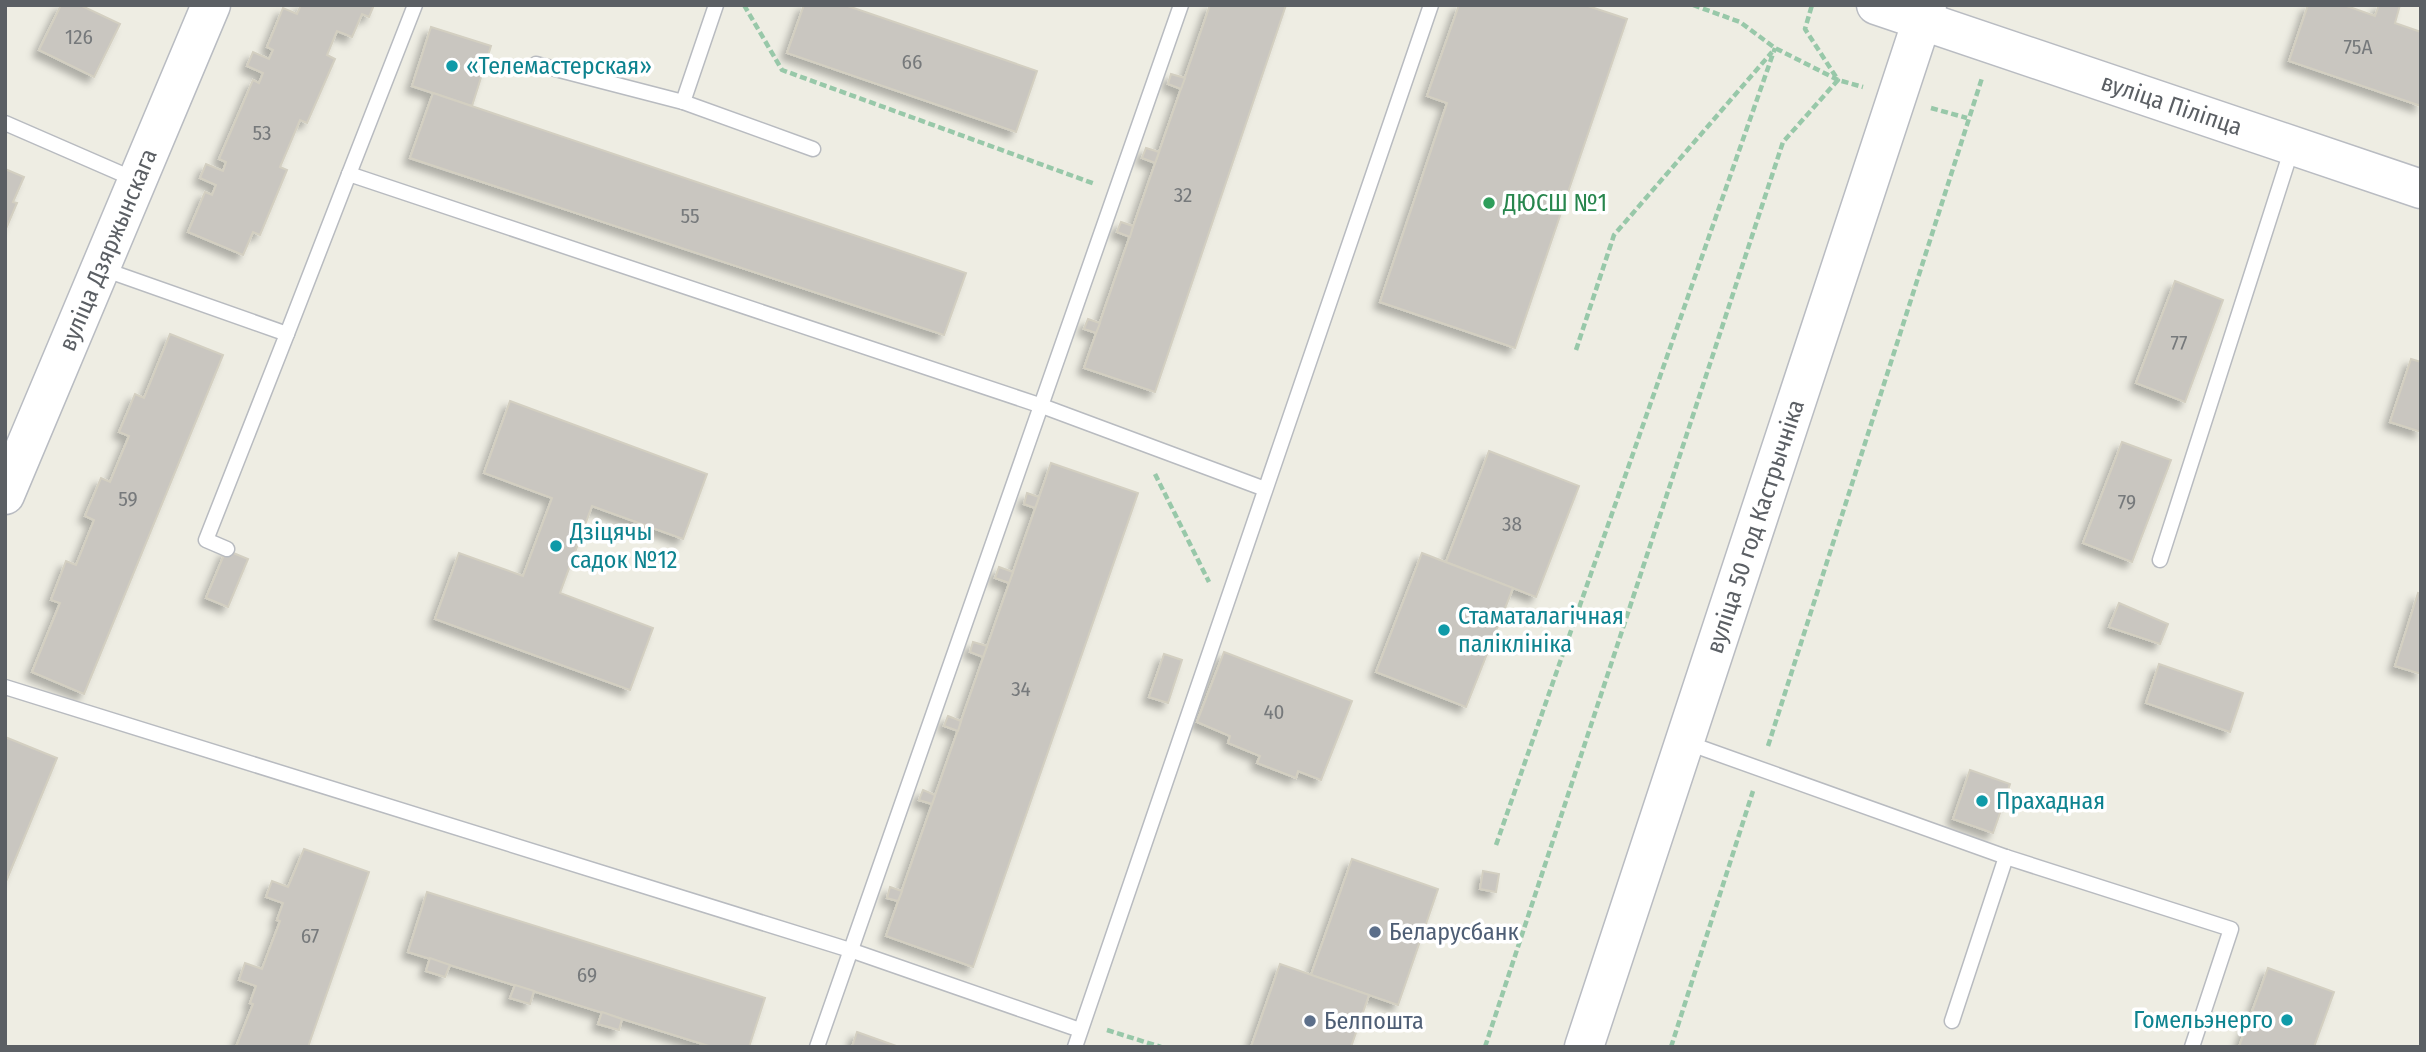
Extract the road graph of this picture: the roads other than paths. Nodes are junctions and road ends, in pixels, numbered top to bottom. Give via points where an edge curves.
1 (211, 5) edge
2 (415, 5) edge
3 (716, 5) edge
4 (1181, 5) edge
5 (1431, 5) edge
6 (1876, 5) edge
7 (1924, 14) edge
8 (536, 64) dead end
9 (684, 102) junction
10 (5, 123) edge
11 (2292, 146) junction
12 (813, 149) dead end
13 (349, 174) junction
14 (139, 181) junction
15 (2421, 189) edge
16 (102, 268) junction
17 (287, 334) junction
18 (1042, 406) junction
19 (1265, 489) junction
20 (5, 495) edge
21 (227, 549) dead end
22 (2160, 560) dead end
23 (5, 687) edge
24 (1685, 742) junction
25 (2007, 857) junction
26 (850, 950) junction
27 (1952, 1021) dead end
28 (1082, 1026) junction
29 (817, 1047) edge
30 (1075, 1047) edge
31 (1584, 1047) edge
32 (2192, 1047) edge

1 - 14 main road, вуліца Дзяржынскага
2 - 13 lane
3 - 9 lane
4 - 18 lane
5 - 19 lane
6 - 7 main road, вуліца Піліпца
7 - 11 main road, вуліца Піліпца via 1993,46
7 - 24 main road, вуліца 50 год Кастрычніка
8 - 9 lane
9 - 12 lane
10 - 14 lane
11 - 15 main road, вуліца Піліпца
11 - 22 lane
13 - 17 lane
13 - 18 lane
14 - 16 main road, вуліца Дзяржынскага
16 - 17 lane
16 - 20 main road, вуліца Дзяржынскага
17 - 21 lane via 206,540
18 - 19 lane
18 - 26 lane
19 - 28 lane
23 - 26 lane
24 - 25 lane
24 - 31 main road, вуліца 50 год Кастрычніка
25 - 27 lane
25 - 32 lane via 2231,929
26 - 28 lane
26 - 29 lane
28 - 30 lane

